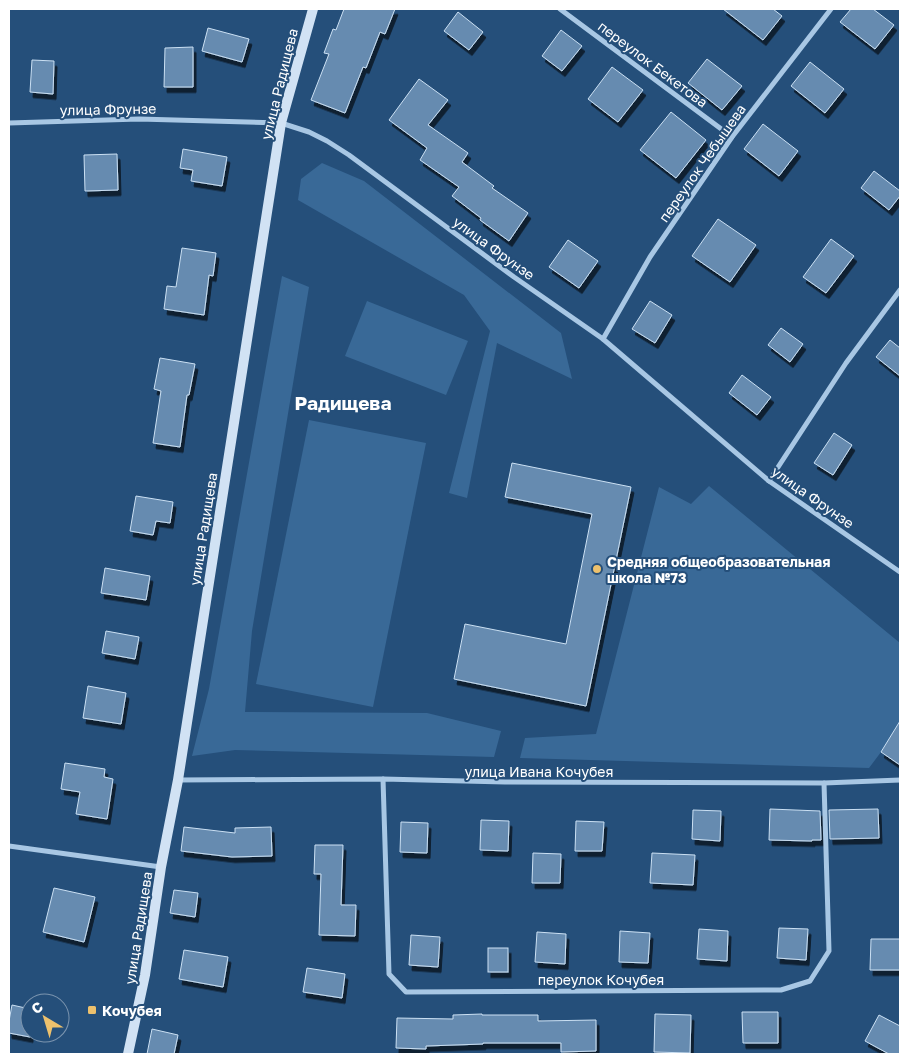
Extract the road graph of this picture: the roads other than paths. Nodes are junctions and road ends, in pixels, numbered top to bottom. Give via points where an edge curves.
1 (313, 9) edge
2 (560, 9) edge
3 (831, 9) edge
4 (281, 122) junction
5 (9, 123) edge
6 (732, 137) junction
7 (900, 290) edge
8 (603, 339) junction
9 (769, 481) junction
10 (900, 572) edge
11 (383, 779) junction
12 (178, 780) junction
13 (900, 780) edge
14 (824, 783) junction
15 (9, 846) edge
16 (162, 867) junction
17 (128, 1054) edge

1 - 4 main road, улица Радищева
2 - 6 street, переулок Бекетова
3 - 6 street, переулок Чебышева
4 - 5 street, улица Фрунзе via 139,119
4 - 8 street, улица Фрунзе via 309,132 349,155
4 - 12 main road, улица Радищева
6 - 8 street, переулок Чебышева via 650,257
7 - 9 street via 846,363
8 - 9 street, улица Фрунзе
9 - 10 street, улица Фрунзе
11 - 12 street, улица Ивана Кочубея
11 - 14 street, улица Ивана Кочубея
11 - 14 street, переулок Кочубея via 389,974 406,992 781,990 810,981 829,951
12 - 16 main road, улица Радищева
13 - 14 street, улица Ивана Кочубея
15 - 16 street
16 - 17 main road, улица Радищева via 145,975

